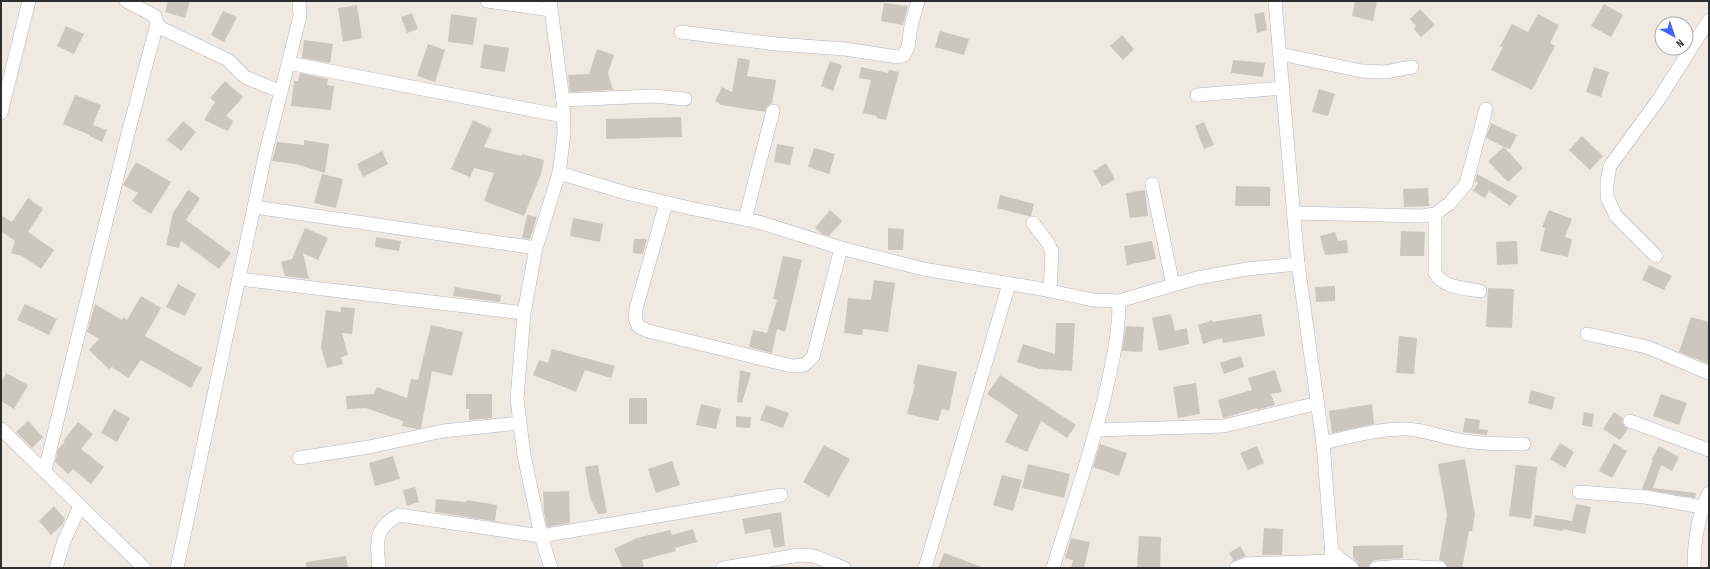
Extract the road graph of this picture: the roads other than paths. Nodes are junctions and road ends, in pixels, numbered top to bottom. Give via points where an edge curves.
1 (29, 1) edge
2 (126, 1) edge
3 (299, 1) edge
4 (487, 1) edge
5 (918, 1) edge
6 (1275, 1) edge
7 (550, 6) edge
8 (1709, 20) edge
9 (157, 24) junction
10 (681, 32) dead end
11 (1280, 54) junction
12 (288, 63) junction
13 (1412, 67) dead end
14 (1282, 88) junction
15 (281, 92) junction
16 (1197, 95) dead end
17 (685, 99) dead end
18 (563, 100) junction
19 (1486, 109) dead end
20 (773, 111) dead end
21 (1, 113) edge
22 (563, 116) junction
23 (559, 174) junction
24 (1152, 184) dead end
25 (666, 203) junction
26 (254, 207) junction
27 (1294, 213) junction
28 (1435, 214) junction
29 (745, 219) junction
30 (1033, 223) dead end
31 (536, 248) junction
32 (841, 248) junction
33 (1656, 256) dead end
34 (1298, 264) junction
35 (239, 279) junction
36 (1009, 284) junction
37 (1173, 285) junction
38 (1050, 291) junction
39 (1480, 291) dead end
40 (1119, 301) junction
41 (524, 313) junction
42 (1587, 334) dead end
43 (1709, 373) edge
44 (1318, 403) junction
45 (1630, 421) dead end
46 (519, 423) junction
47 (1, 429) edge
48 (1097, 430) junction
49 (1323, 443) junction
50 (1524, 444) dead end
51 (1709, 450) edge
52 (299, 458) dead end
53 (45, 470) junction
54 (1579, 492) dead end
55 (1709, 493) edge
56 (781, 495) dead end
57 (80, 506) junction
58 (1702, 507) junction
59 (541, 536) junction
60 (1332, 560) edge
61 (174, 567) edge
62 (56, 568) edge
63 (144, 568) edge
64 (379, 568) edge
65 (551, 568) edge
66 (723, 568) edge
67 (844, 568) edge
68 (925, 568) edge
69 (1053, 568) edge
70 (1236, 568) edge
71 (1352, 568) edge
72 (1376, 568) edge
73 (1440, 568) edge
74 (1694, 568) edge

1 - 21 street
2 - 9 street via 155,16
3 - 12 street via 300,16
4 - 7 street
5 - 10 street via 908,47 904,55 898,57
6 - 11 street
7 - 18 street
8 - 33 street via 1659,99 1610,166 1607,197 1616,216
9 - 15 street via 162,29 228,60 245,77
9 - 53 street
11 - 13 street via 1362,71 1385,72
11 - 14 street
12 - 15 street
12 - 22 street
14 - 16 street
14 - 27 street
15 - 26 street
17 - 18 street via 653,96
18 - 22 street
19 - 28 street via 1466,184 1449,204
20 - 29 street
22 - 23 street via 564,134
23 - 25 street
23 - 31 street
24 - 37 street
25 - 29 street
25 - 32 street via 636,309 635,318 638,326 648,331 792,366 804,365 813,357
26 - 31 street
26 - 35 street
27 - 28 street via 1422,216
27 - 34 street
28 - 39 street via 1435,273 1438,279
29 - 32 street
30 - 38 street via 1052,252
31 - 41 street
32 - 36 street via 923,269
34 - 37 street via 1247,269
34 - 44 street
35 - 41 street
35 - 61 street
36 - 38 street
36 - 68 street
37 - 40 street
38 - 40 street via 1093,300
40 - 48 street via 1119,326
41 - 46 street via 517,399
42 - 43 street via 1646,346
44 - 48 street via 1224,426
44 - 49 street
45 - 51 street
46 - 52 street via 443,431 369,447
46 - 59 street
47 - 53 street
48 - 69 street
49 - 50 street via 1365,433 1406,429 1428,431 1470,442
49 - 60 street
53 - 57 street
54 - 58 street via 1645,497
55 - 58 street
56 - 59 street
57 - 62 street via 64,541
57 - 63 street
58 - 74 street via 1694,545
59 - 64 street via 399,515 389,520 379,534
59 - 65 street
60 - 70 street via 1246,564
60 - 71 street
66 - 67 street via 799,555 814,556
72 - 73 street

